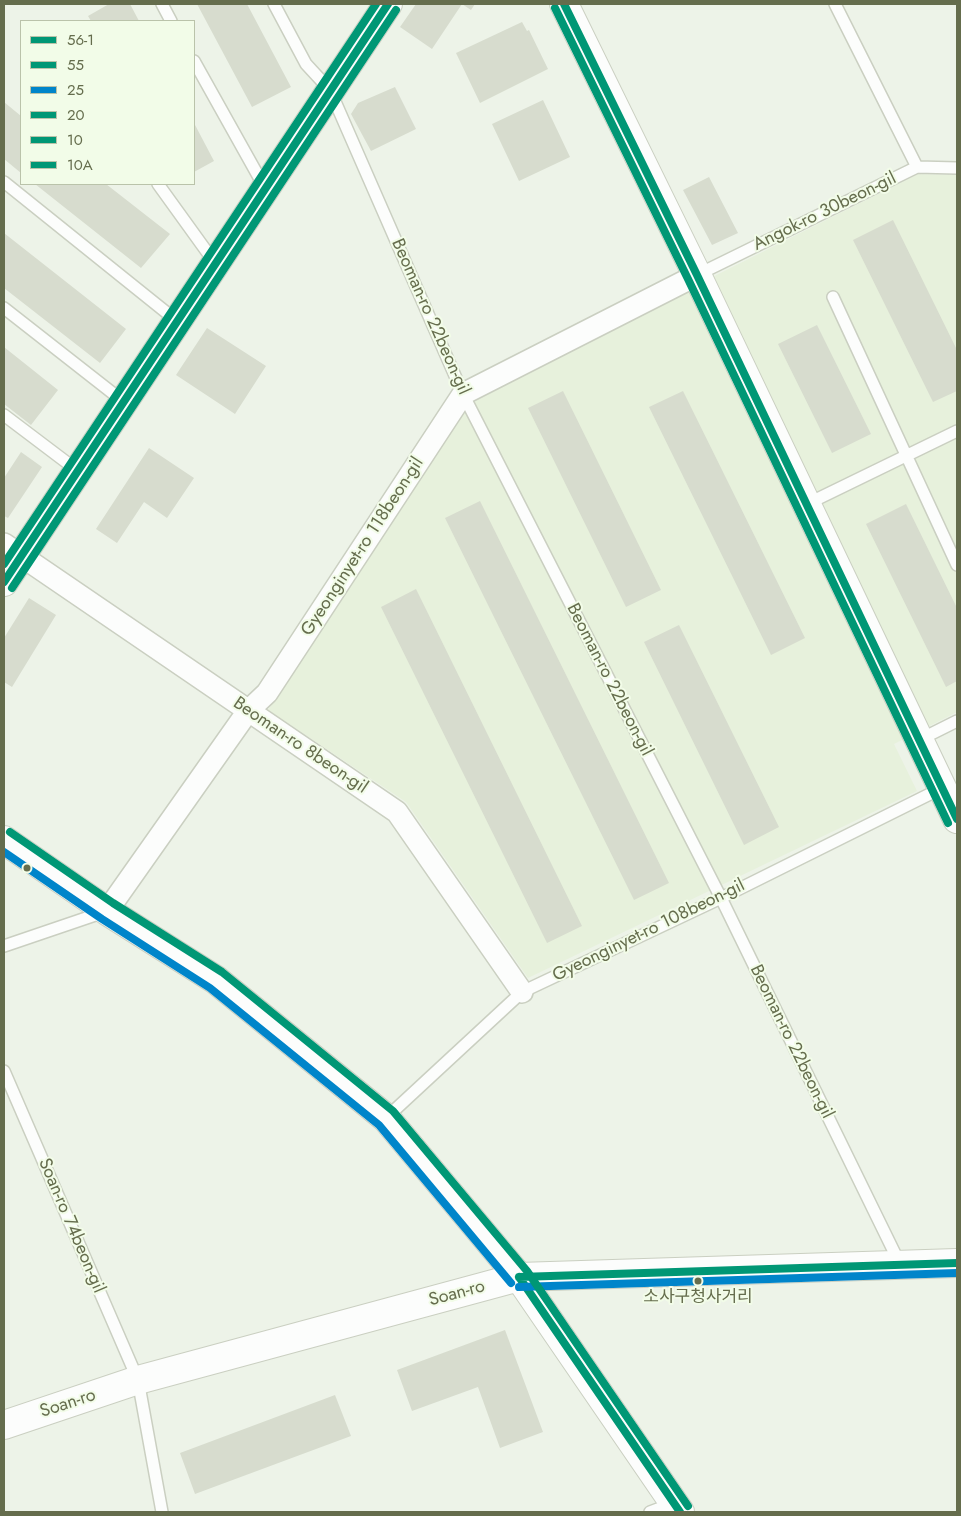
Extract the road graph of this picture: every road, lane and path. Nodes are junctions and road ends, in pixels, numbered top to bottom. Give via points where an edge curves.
1 (162, 4) edge
2 (274, 4) edge
3 (388, 4) edge
4 (564, 4) edge
5 (834, 4) edge
6 (170, 20) edge
7 (195, 63) edge
8 (330, 90) junction
9 (917, 167) junction
10 (957, 168) edge
11 (4, 182) edge
12 (159, 185) edge
13 (266, 188) junction
14 (215, 263) junction
15 (697, 275) junction
16 (833, 297) dead end
17 (4, 308) edge
18 (177, 321) junction
19 (464, 394) junction
20 (124, 402) junction
21 (4, 415) edge
22 (957, 431) edge
23 (906, 456) junction
24 (78, 471) junction
25 (807, 504) junction
26 (12, 550) edge
27 (957, 565) edge
28 (4, 582) edge
29 (248, 711) junction
30 (957, 721) edge
31 (919, 740) junction
32 (942, 788) junction
33 (957, 819) edge
34 (4, 840) edge
35 (721, 898) junction
36 (107, 910) junction
37 (4, 946) edge
38 (522, 992) junction
39 (4, 1071) edge
40 (386, 1118) junction
41 (957, 1262) edge
42 (900, 1264) junction
43 (519, 1277) junction
44 (138, 1380) junction
45 (4, 1425) edge
46 (668, 1509) edge
47 (162, 1512) edge

1 - 6 lane
2 - 8 lane, Beoman-ro 22beon-gil via 306,64
3 - 8 street
4 - 15 street
5 - 9 lane
7 - 13 lane
8 - 13 street
8 - 19 lane, Beoman-ro 22beon-gil
9 - 10 lane, Angok-ro 30beon-gil
9 - 15 lane, Angok-ro 30beon-gil
11 - 18 lane
12 - 14 lane
13 - 14 street
14 - 18 street
15 - 19 street, Gyeonginyet-ro 118beon-gil
15 - 25 street
16 - 23 lane
17 - 20 lane
18 - 20 street
19 - 29 street, Gyeonginyet-ro 118beon-gil via 267,693
19 - 35 lane, Beoman-ro 22beon-gil
20 - 24 street
21 - 24 lane
22 - 23 lane
23 - 25 lane
23 - 27 lane
24 - 26 street
25 - 31 street
26 - 28 street
26 - 29 street, Beoman-ro 8beon-gil
29 - 36 street, Gyeonginyet-ro 118beon-gil
29 - 38 street, Beoman-ro 8beon-gil via 397,812
30 - 31 lane
31 - 32 street
32 - 33 street
32 - 35 lane, Gyeonginyet-ro 108beon-gil
34 - 36 street
35 - 38 lane, Gyeonginyet-ro 108beon-gil
35 - 42 lane, Beoman-ro 22beon-gil
36 - 37 lane
36 - 40 street via 216,980
38 - 40 lane, Gyeonginyet-ro 108beon-gil
39 - 44 lane, Soan-ro 74beon-gil
40 - 43 street
41 - 42 street, Soan-ro
42 - 43 street, Soan-ro
43 - 44 street, Soan-ro
43 - 46 street
44 - 45 street, Soan-ro
44 - 47 lane, Soan-ro 74beon-gil

